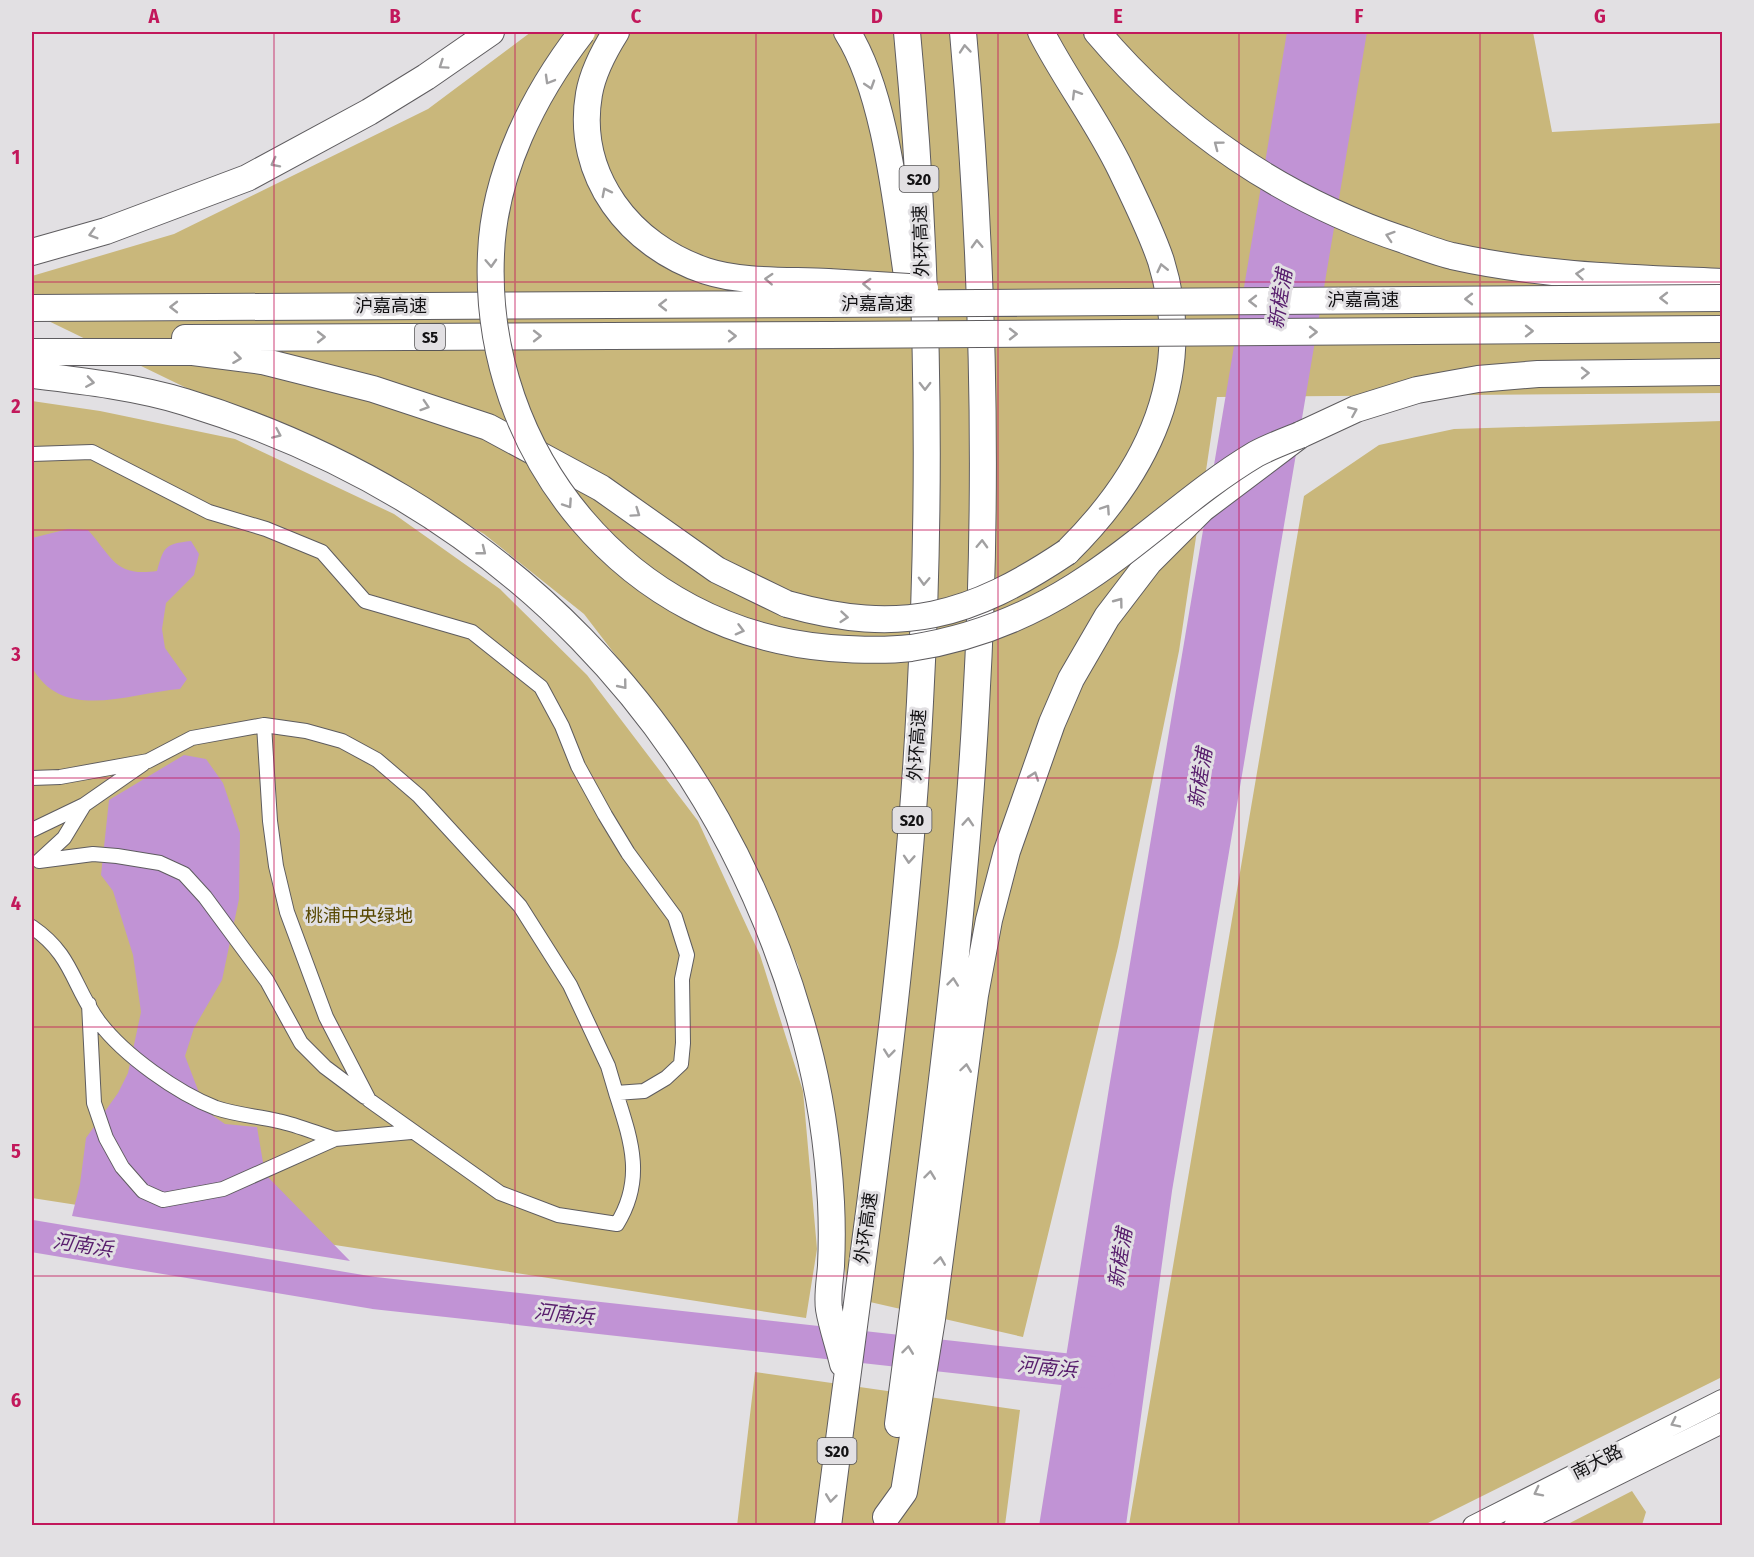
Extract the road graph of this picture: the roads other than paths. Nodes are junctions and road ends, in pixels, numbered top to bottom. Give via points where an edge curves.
1 (491, 32) edge
2 (582, 32) edge
3 (616, 32) edge
4 (847, 32) edge
5 (907, 32) edge
6 (963, 32) edge
7 (1041, 32) edge
8 (1098, 32) edge
9 (32, 252) edge
10 (1722, 282) edge
11 (827, 293) junction
12 (1722, 298) edge
13 (32, 308) edge
14 (924, 327) junction
15 (1722, 329) edge
16 (32, 339) edge
17 (32, 352) edge
18 (1722, 372) edge
19 (32, 375) edge
20 (1300, 435) junction
21 (32, 454) edge
22 (264, 725) junction
23 (148, 760) junction
24 (32, 778) edge
25 (84, 805) junction
26 (32, 830) edge
27 (35, 862) edge
28 (32, 927) edge
29 (89, 1004) junction
30 (616, 1093) junction
31 (369, 1100) junction
32 (411, 1132) junction
33 (335, 1139) junction
34 (922, 1318) junction
35 (847, 1377) junction
36 (1722, 1400) edge
37 (1722, 1423) edge
38 (886, 1521) edge
39 (828, 1526) edge
40 (1473, 1526) edge
41 (1514, 1526) edge

1 -> 9 highway via 369,112 247,178 106,231
2 -> 20 highway, bridge via 526,120 501,188 490,253 495,332 510,395 535,454 573,511 618,557 671,599 728,627 796,645 859,650 911,648 970,634 1022,616 1076,586 1257,454
11 -> 3 highway via 708,271 672,258 640,237 615,208 596,171 587,133 589,93 600,57
4 -> 14 highway via 860,52 877,105 909,290
5 - 14 highway, 外环高速 / S20 via 918,143
34 -> 6 highway via 940,1098 964,881 984,510 973,142
17 -> 7 highway, bridge via 193,352 262,361 373,389 488,427 602,488 717,570 787,604 828,616 872,620 949,611 992,597 1027,579 1067,552 1099,520 1153,435 1170,376 1171,318 1161,262 1120,168
10 -> 8 highway via 1527,269 1450,256 1366,228 1296,195 1234,157 1177,115 1130,70
12 -> 11 highway, 沪嘉高速, bridge via 1177,301
11 -> 13 highway, 沪嘉高速 / S5
14 -> 35 highway, 外环高速 / S20 via 926,513 920,702 886,1079
16 -> 15 highway, 沪嘉高速 / S5, bridge
20 -> 18 highway via 1356,409 1417,390 1478,379 1538,374
19 -> 35 highway via 89,381 182,401 272,432 363,475 450,526 530,587 596,652 653,722 703,796 746,876 781,958 807,1043 831,1202 829,1306
34 -> 20 highway, bridge via 989,920 1007,851 1052,723 1071,679 1107,617 1149,562 1202,509
21 - 30 street via 92,452 209,512 322,552 365,601 472,632 541,687 605,815 675,917 687,955 682,979 681,1064 644,1091
22 - 23 street via 192,738
22 - 30 street via 342,741 377,760 419,796 520,906 544,941 570,985 608,1066
22 - 31 street via 270,821 287,912 326,1017
23 - 24 street via 60,777
23 - 25 street
25 - 26 street
25 - 27 street via 64,838
27 - 31 street via 93,854 133,857 184,874 267,981 301,1043
28 - 29 street via 51,940
29 - 33 street via 119,1044 158,1074 214,1107 279,1121
29 - 33 street via 94,1103 106,1138 122,1167 143,1191 163,1200 223,1188
30 - 32 street via 631,1139 635,1168 625,1211 617,1224 558,1215 500,1193
31 - 32 street
32 - 33 street
38 -> 34 highway via 904,1492 912,1385
35 -> 39 highway, 外环高速 / S20
36 -> 40 street, 南大路
37 - 41 street, 南大路

